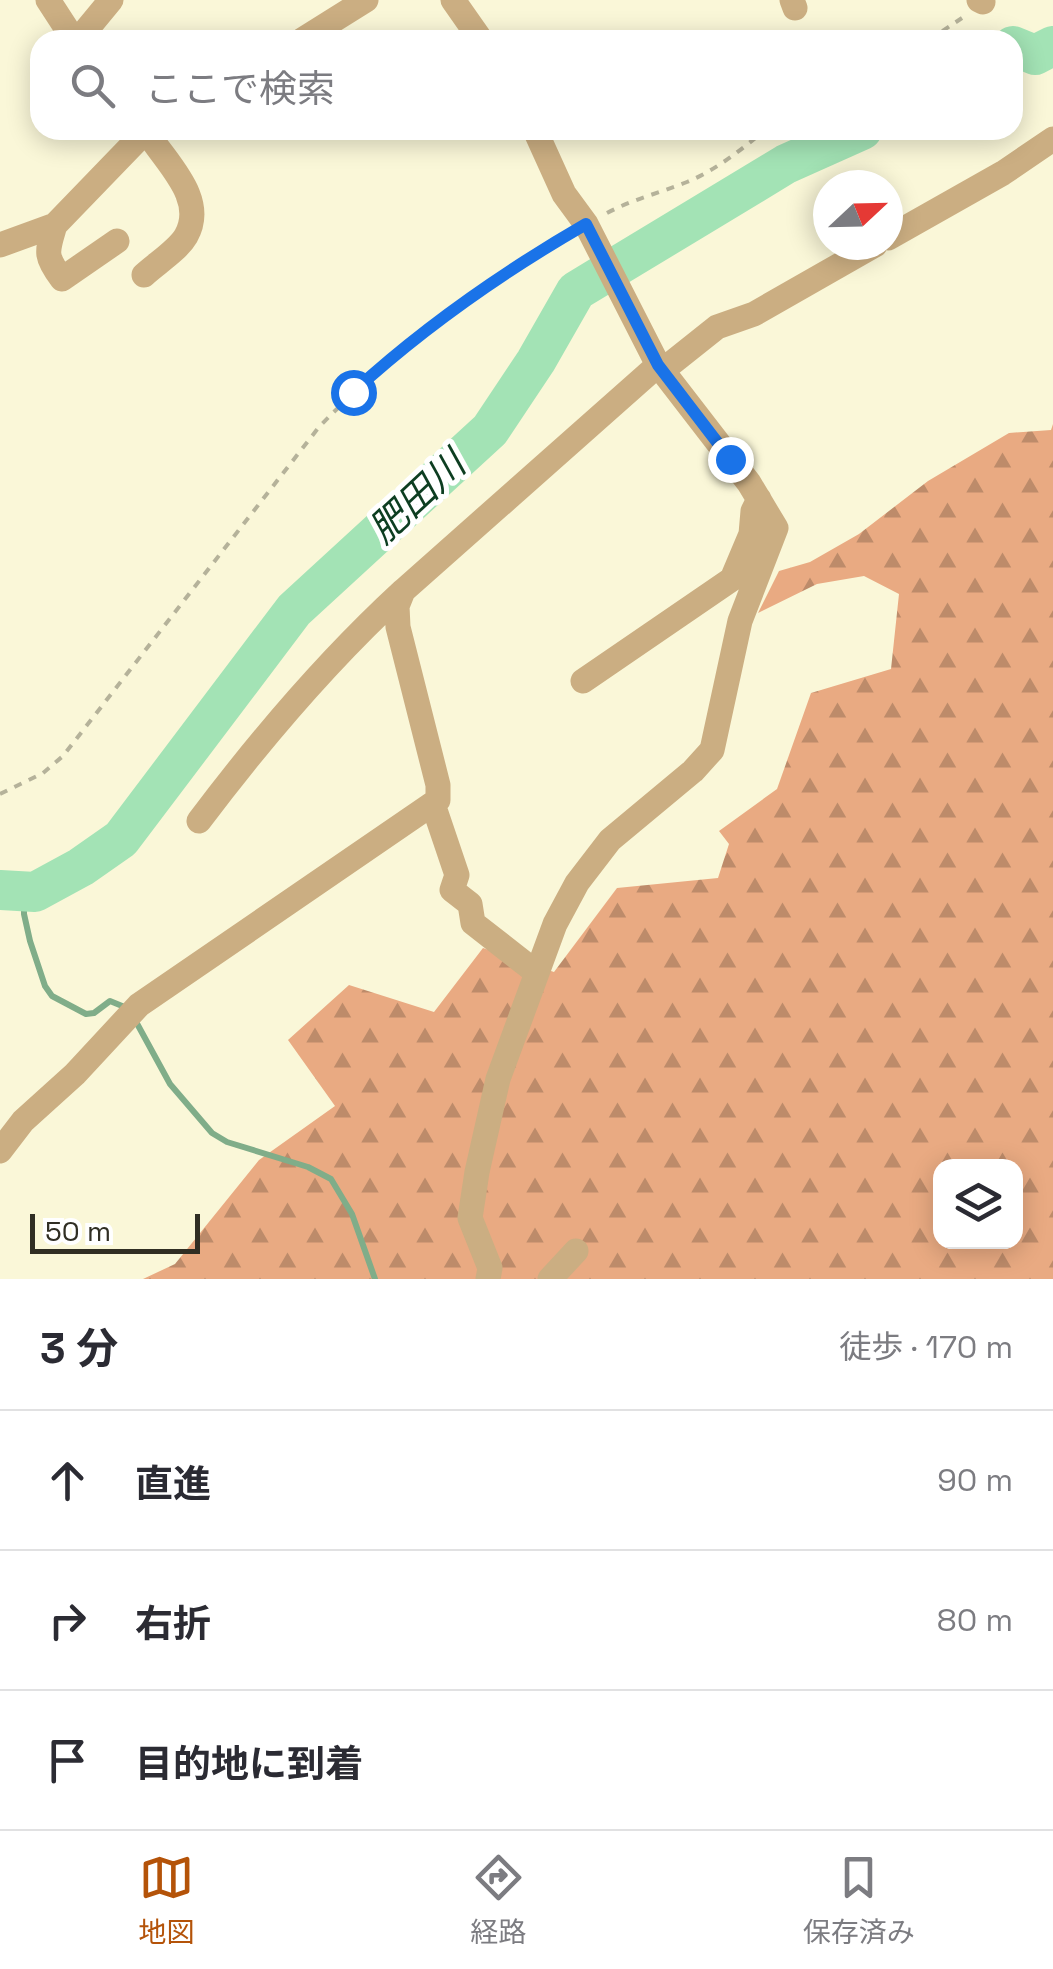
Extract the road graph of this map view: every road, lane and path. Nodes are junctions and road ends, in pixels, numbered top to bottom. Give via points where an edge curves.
1 (48, 0) edge
2 (111, 0) edge
3 (366, 0) edge
4 (454, 0) edge
5 (981, 1) edge
6 (69, 30) edge
7 (85, 30) edge
8 (318, 30) edge
9 (474, 30) edge
10 (942, 30) edge
11 (1053, 139) edge
12 (138, 140) edge
13 (150, 140) edge
14 (539, 140) edge
15 (753, 140) edge
16 (56, 225) junction
17 (588, 230) junction
18 (903, 230) edge
19 (117, 241) dead end
20 (0, 245) edge
21 (849, 260) edge
22 (144, 274) dead end
23 (661, 367) junction
24 (759, 499) junction
25 (403, 592) junction
26 (583, 681) dead end
27 (0, 794) edge
28 (433, 804) junction
29 (199, 821) dead end
30 (537, 974) junction
31 (0, 1152) edge
32 (579, 1264) edge
33 (488, 1279) edge
34 (550, 1279) edge

1 - 6 street
2 - 7 street
3 - 8 street
4 - 9 street
5 - 10 path
11 - 18 street
12 - 16 street
13 - 22 street via 188,192 192,215 185,238
14 - 17 street
15 - 17 path via 689,181 630,200
16 - 19 street via 47,252 62,280
16 - 20 street
17 - 23 street
17 - 27 path via 438,321 353,392 62,756
21 - 23 street via 754,314 717,327
23 - 24 street
23 - 25 street
24 - 26 street via 732,578
24 - 30 street via 776,528 740,621 712,750 610,840 578,883
25 - 28 street via 398,627 438,785
25 - 29 street via 289,711
28 - 30 street via 457,875 452,890 470,904 474,923
28 - 31 street via 139,1005 22,1120
30 - 33 street via 498,1079 476,1172 470,1218 490,1268
32 - 34 street

